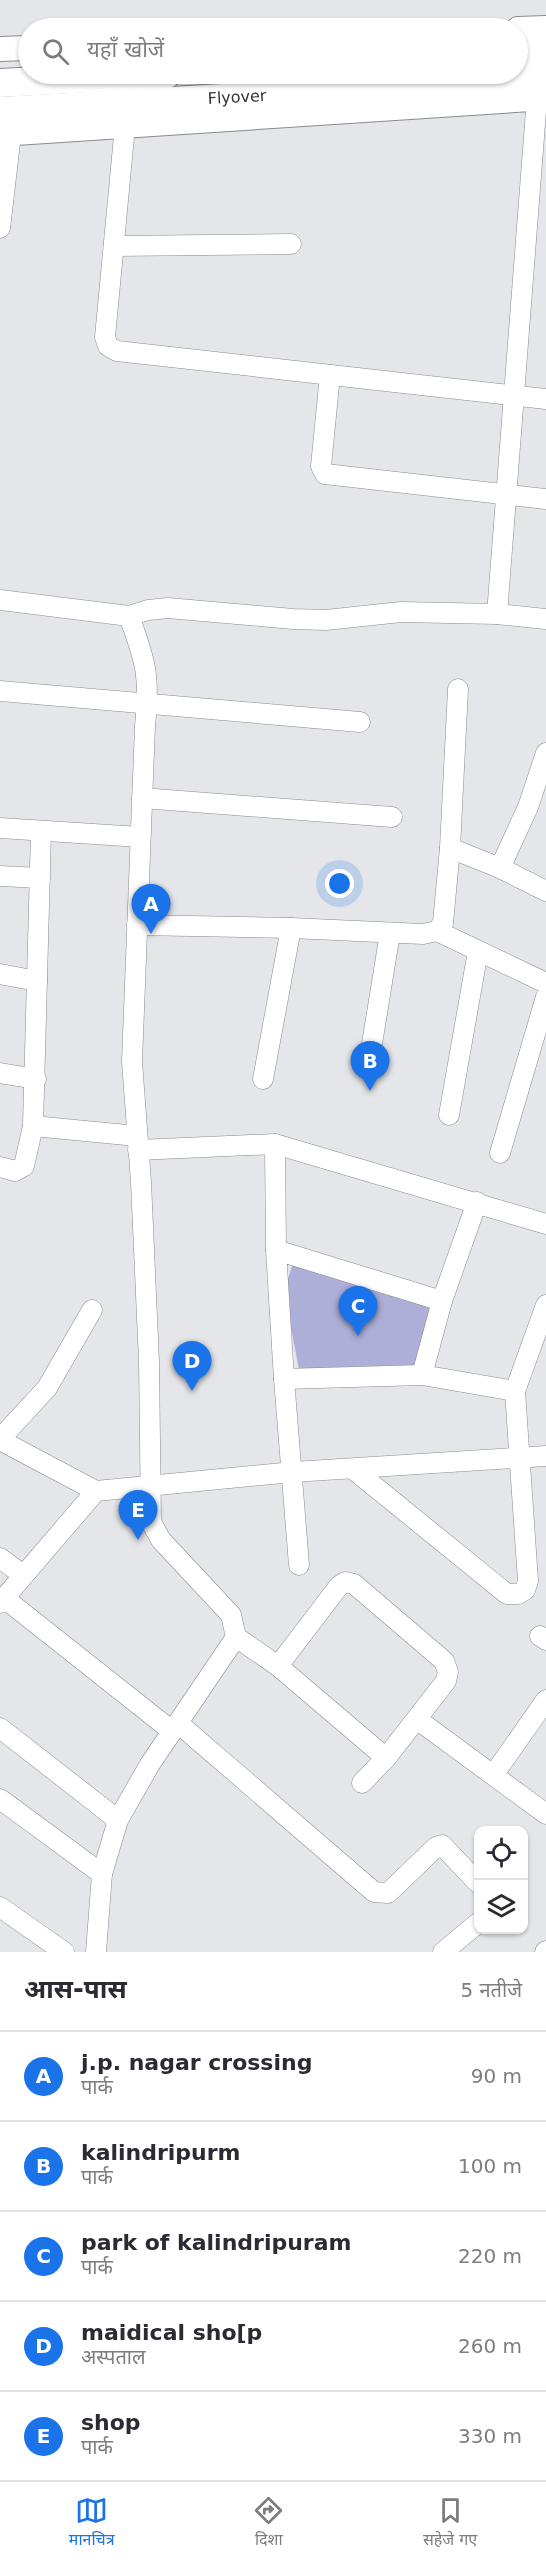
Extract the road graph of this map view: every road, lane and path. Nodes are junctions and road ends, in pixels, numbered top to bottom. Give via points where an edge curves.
1 (546, 28) edge
2 (528, 29) edge
3 (18, 48) edge
4 (0, 49) edge
5 (546, 53) edge
6 (528, 54) edge
7 (18, 82) edge
8 (0, 83) edge
9 (543, 92) edge
10 (4, 126) edge
11 (125, 126) junction
12 (0, 228) edge
13 (291, 244) dead end
14 (114, 246) junction
15 (330, 375) junction
16 (516, 396) junction
17 (546, 399) edge
18 (506, 494) junction
19 (546, 499) edge
20 (0, 600) edge
21 (498, 614) junction
22 (129, 616) junction
23 (546, 619) edge
24 (458, 689) dead end
25 (0, 690) edge
26 (147, 703) junction
27 (360, 722) dead end
28 (546, 753) edge
29 (142, 798) junction
30 (392, 817) dead end
31 (0, 828) edge
32 (41, 832) junction
33 (140, 837) junction
34 (450, 848) junction
35 (500, 868) junction
36 (0, 876) edge
37 (40, 878) junction
38 (546, 891) edge
39 (137, 925) junction
40 (291, 928) junction
41 (437, 931) junction
42 (390, 933) junction
43 (478, 951) junction
44 (0, 974) edge
45 (37, 981) junction
46 (546, 983) edge
47 (546, 997) edge
48 (370, 1056) dead end
49 (0, 1073) edge
50 (36, 1079) junction
51 (263, 1079) dead end
52 (449, 1115) dead end
53 (33, 1126) junction
54 (138, 1143) junction
55 (275, 1144) junction
56 (500, 1153) dead end
57 (0, 1167) edge
58 (477, 1202) junction
59 (546, 1224) edge
60 (276, 1250) junction
61 (442, 1301) junction
62 (546, 1305) edge
63 (93, 1310) dead end
64 (422, 1375) junction
65 (284, 1379) junction
66 (515, 1391) junction
67 (0, 1440) edge
68 (546, 1456) edge
69 (520, 1458) junction
70 (353, 1469) junction
71 (293, 1472) junction
72 (151, 1486) junction
73 (96, 1491) junction
74 (0, 1558) edge
75 (300, 1565) dead end
76 (23, 1575) junction
77 (2, 1600) edge
78 (236, 1637) junction
79 (278, 1666) junction
80 (546, 1700) edge
81 (418, 1720) junction
82 (175, 1727) junction
83 (0, 1728) edge
84 (386, 1758) junction
85 (494, 1774) junction
86 (362, 1783) dead end
87 (0, 1799) edge
88 (546, 1814) edge
89 (118, 1820) junction
90 (102, 1874) junction
91 (475, 1880) edge
92 (0, 1907) edge
93 (474, 1926) edge
94 (64, 1952) edge
95 (96, 1952) edge
96 (443, 1952) edge

1 - 2 main road
3 - 4 main road
5 - 6 highway
7 - 8 highway
9 - 10 highway, Flyover
9 - 11 main road
9 - 16 street
10 - 11 main road
10 - 12 street
11 - 14 street
13 - 14 street
14 - 15 street via 105,338 108,346 117,351
15 - 16 street
15 - 18 street via 321,466 325,474
16 - 17 street
16 - 18 street
18 - 19 street
18 - 21 street
20 - 22 street
21 - 22 street via 401,612 304,620 168,608
21 - 23 street
22 - 26 street via 147,669
24 - 34 street
25 - 26 street
26 - 27 street
26 - 29 street
28 - 35 street via 528,807
29 - 30 street
29 - 33 street
31 - 32 street
32 - 33 street
32 - 37 street
33 - 39 street
34 - 35 street
34 - 41 street via 443,923
35 - 38 street
36 - 37 street
37 - 45 street
39 - 40 street
39 - 54 street via 132,1062
40 - 42 street
40 - 51 street
41 - 42 street
41 - 43 street
42 - 48 street
43 - 46 street
43 - 52 street
44 - 45 street
45 - 50 street
47 - 56 street
49 - 50 street
50 - 53 street
53 - 54 street
53 - 57 street via 24,1166 15,1171
54 - 55 street
54 - 72 street
55 - 58 street
55 - 60 street
58 - 59 street
58 - 61 street
60 - 61 street
60 - 65 street
61 - 64 street
62 - 66 street
63 - 67 street via 47,1388
64 - 65 street
64 - 66 street
65 - 71 street
66 - 69 street
67 - 73 street
68 - 69 street
69 - 70 street
69 - 70 street via 528,1581 525,1590 518,1594 507,1594
70 - 71 street
71 - 72 street
71 - 75 street
72 - 73 street
72 - 78 street via 151,1522 161,1540 231,1616
73 - 76 street
74 - 76 street
76 - 77 street
77 - 82 street
78 - 79 street
78 - 82 street
79 - 81 street via 339,1586 345,1582 354,1584 444,1661 446,1681
79 - 84 street
80 - 85 street
81 - 84 street
81 - 85 street
82 - 89 street
82 - 91 street via 374,1892 388,1893 442,1845
83 - 89 street
84 - 86 street
85 - 88 street
87 - 90 street
89 - 90 street
90 - 95 street
92 - 94 street
93 - 96 street

